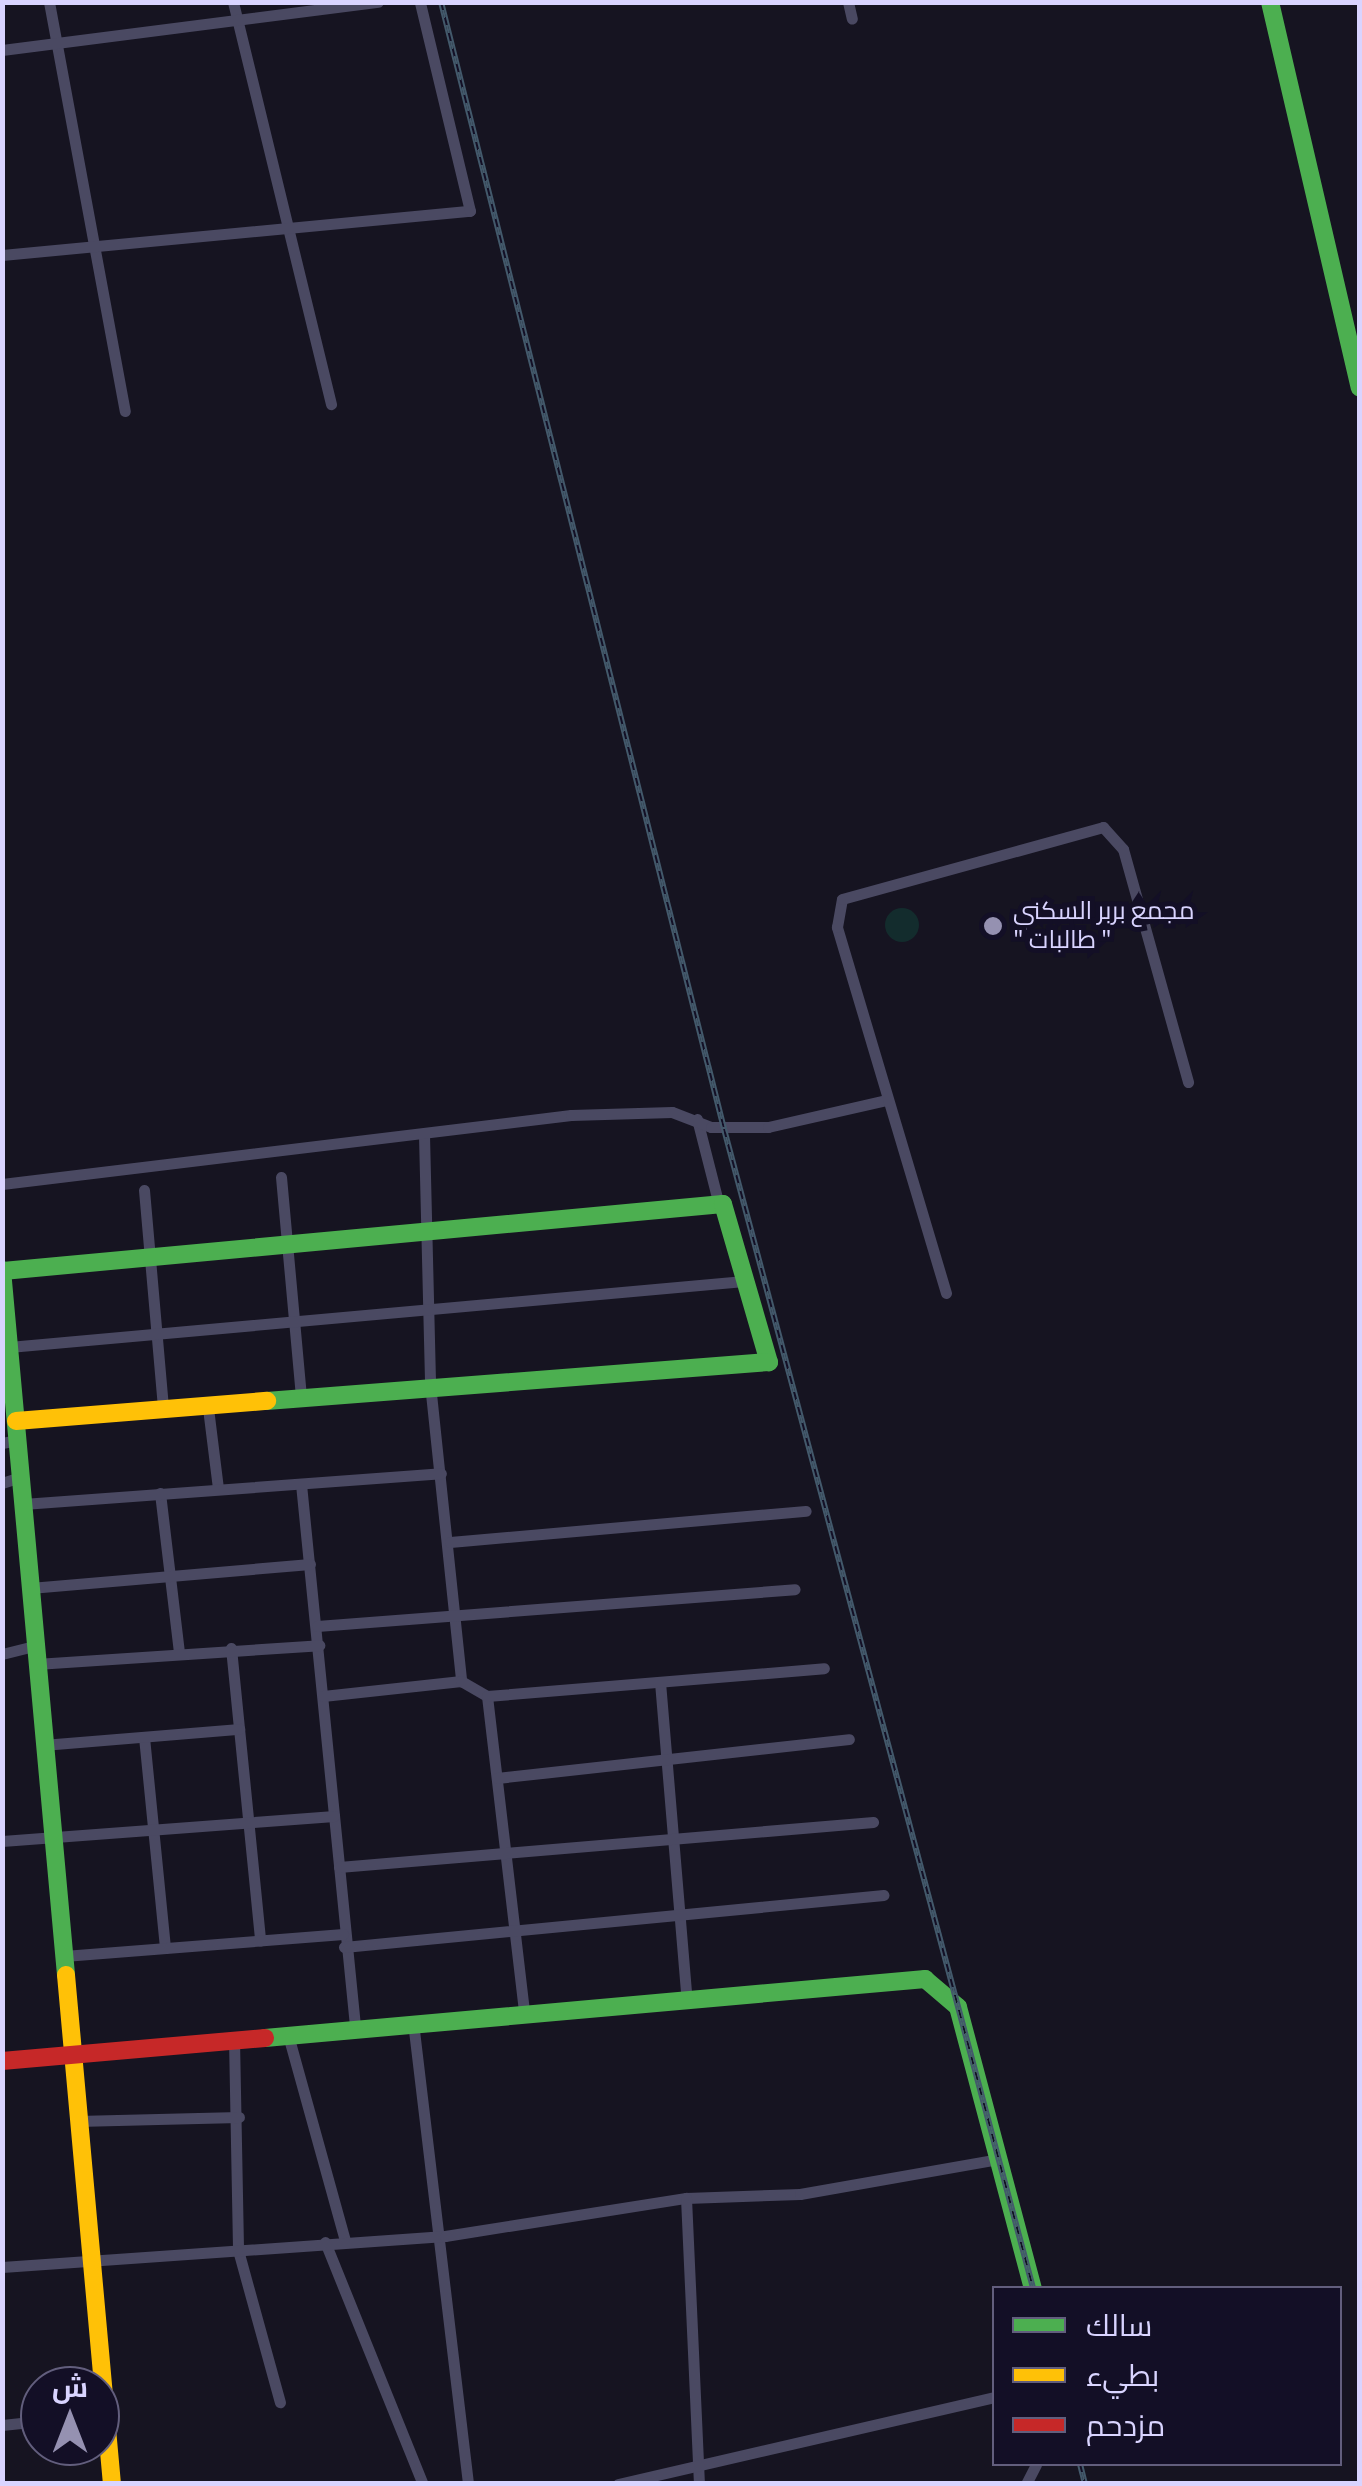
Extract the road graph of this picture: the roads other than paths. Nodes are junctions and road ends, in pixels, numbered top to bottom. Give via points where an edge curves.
1 (49, 2) edge
2 (234, 2) edge
3 (378, 2) edge
4 (420, 2) edge
5 (848, 2) edge
6 (1270, 2) edge
7 (238, 19) junction
8 (852, 19) dead end
9 (58, 44) junction
10 (2, 50) edge
11 (288, 228) junction
12 (96, 246) junction
13 (2, 255) edge
14 (1360, 388) edge
15 (331, 404) dead end
16 (125, 410) dead end
17 (1188, 1082) dead end
18 (886, 1100) junction
19 (697, 1119) junction
20 (424, 1135) junction
21 (282, 1177) dead end
22 (2, 1184) edge
23 (144, 1190) dead end
24 (718, 1204) junction
25 (424, 1229) junction
26 (288, 1243) junction
27 (150, 1257) junction
28 (2, 1270) edge
29 (744, 1281) junction
30 (946, 1293) dead end
31 (433, 1308) junction
32 (291, 1320) junction
33 (156, 1332) junction
34 (7, 1358) edge
35 (430, 1384) junction
36 (301, 1397) junction
37 (208, 1408) junction
38 (163, 1410) junction
39 (12, 1435) edge
40 (440, 1473) junction
41 (21, 1477) junction
42 (2, 1484) edge
43 (301, 1484) junction
44 (218, 1488) junction
45 (160, 1493) junction
46 (23, 1504) junction
47 (806, 1510) dead end
48 (450, 1542) junction
49 (310, 1564) junction
50 (172, 1576) junction
51 (30, 1588) junction
52 (794, 1589) dead end
53 (454, 1615) junction
54 (318, 1626) junction
55 (319, 1645) junction
56 (232, 1648) junction
57 (179, 1652) junction
58 (2, 1654) edge
59 (35, 1655) junction
60 (824, 1668) dead end
61 (461, 1681) junction
62 (660, 1682) junction
63 (324, 1696) junction
64 (487, 1696) junction
65 (239, 1729) junction
66 (144, 1738) junction
67 (850, 1739) dead end
68 (44, 1745) junction
69 (664, 1763) junction
70 (497, 1778) junction
71 (334, 1816) junction
72 (873, 1822) dead end
73 (249, 1823) junction
74 (151, 1829) junction
75 (51, 1836) junction
76 (674, 1837) junction
77 (2, 1841) edge
78 (504, 1853) junction
79 (339, 1867) junction
80 (884, 1894) dead end
81 (679, 1916) junction
82 (512, 1929) junction
83 (344, 1940) junction
84 (260, 1941) junction
85 (165, 1948) junction
86 (64, 1956) junction
87 (688, 2001) junction
88 (524, 2012) junction
89 (413, 2022) junction
90 (355, 2026) junction
91 (288, 2035) junction
92 (234, 2038) junction
93 (72, 2054) junction
94 (2, 2061) edge
95 (240, 2117) junction
96 (77, 2121) junction
97 (998, 2159) junction
98 (686, 2198) junction
99 (444, 2236) junction
100 (345, 2241) junction
101 (325, 2242) junction
102 (238, 2250) junction
103 (90, 2257) junction
104 (2, 2267) edge
105 (1032, 2286) edge
106 (98, 2366) edge
107 (992, 2397) edge
108 (280, 2402) dead end
109 (698, 2467) junction
110 (423, 2484) edge
111 (468, 2484) edge
112 (618, 2484) edge
113 (699, 2484) edge

1 - 9 street
2 - 7 street
3 - 7 street
4 - 11 street via 470,211
5 - 8 street
6 - 14 street
7 - 9 street
7 - 11 street
9 - 10 street
9 - 12 street
11 - 12 street
11 - 15 street
12 - 13 street
12 - 16 street
17 - 18 street via 1122,849 1115,834 1092,827 842,899 837,927
18 - 19 street via 768,1128 724,1130
18 - 30 street
19 - 20 street via 571,1115
19 - 24 street
20 - 22 street
20 - 25 street
21 - 26 street
23 - 27 street
24 - 25 street
24 - 29 street
25 - 26 street
25 - 31 street
26 - 27 street
26 - 32 street
27 - 28 street
27 - 33 street
28 - 34 street
29 - 31 street
29 - 35 street via 768,1362
31 - 32 street
31 - 35 street
32 - 33 street
32 - 36 street
33 - 34 street
33 - 38 street
34 - 39 street
35 - 36 street
35 - 40 street
36 - 37 street
37 - 38 street
37 - 44 street
38 - 39 street
39 - 41 street
40 - 43 street
40 - 48 street
41 - 42 street
41 - 46 street
43 - 44 street
43 - 49 street
44 - 45 street
45 - 46 street
45 - 50 street
46 - 51 street
47 - 48 street
48 - 53 street
49 - 50 street
49 - 54 street
50 - 51 street
50 - 57 street
51 - 59 street
52 - 53 street
53 - 54 street
53 - 61 street
54 - 55 street
55 - 56 street
55 - 63 street
56 - 57 street
56 - 65 street
57 - 59 street
58 - 59 street
59 - 68 street
60 - 62 street
61 - 63 street
61 - 64 street
62 - 64 street
62 - 69 street
63 - 71 street
64 - 70 street
65 - 66 street
65 - 73 street
66 - 68 street
66 - 74 street
67 - 69 street
68 - 75 street
69 - 70 street
69 - 76 street
70 - 78 street
71 - 73 street
71 - 79 street
72 - 76 street
73 - 74 street
73 - 84 street
74 - 75 street
74 - 85 street
75 - 77 street
75 - 86 street
76 - 78 street
76 - 81 street
78 - 79 street
78 - 82 street
79 - 83 street
80 - 81 street
81 - 82 street
81 - 87 street
82 - 83 street
82 - 88 street
83 - 84 street
83 - 90 street
84 - 85 street
85 - 86 street
86 - 93 street
87 - 88 street
87 - 97 street via 926,1978 958,2008
88 - 89 street
89 - 90 street
89 - 99 street
90 - 91 street
91 - 92 street
91 - 100 street
92 - 93 street
92 - 95 street
93 - 94 street
93 - 96 street
95 - 96 street
95 - 102 street
96 - 103 street
97 - 98 street via 800,2194
97 - 105 street
98 - 99 street
98 - 109 street
99 - 100 street
99 - 111 street
100 - 101 street
101 - 102 street
101 - 110 street
102 - 103 street
102 - 108 street
103 - 104 street
103 - 106 street
107 - 109 street
109 - 112 street
109 - 113 street

